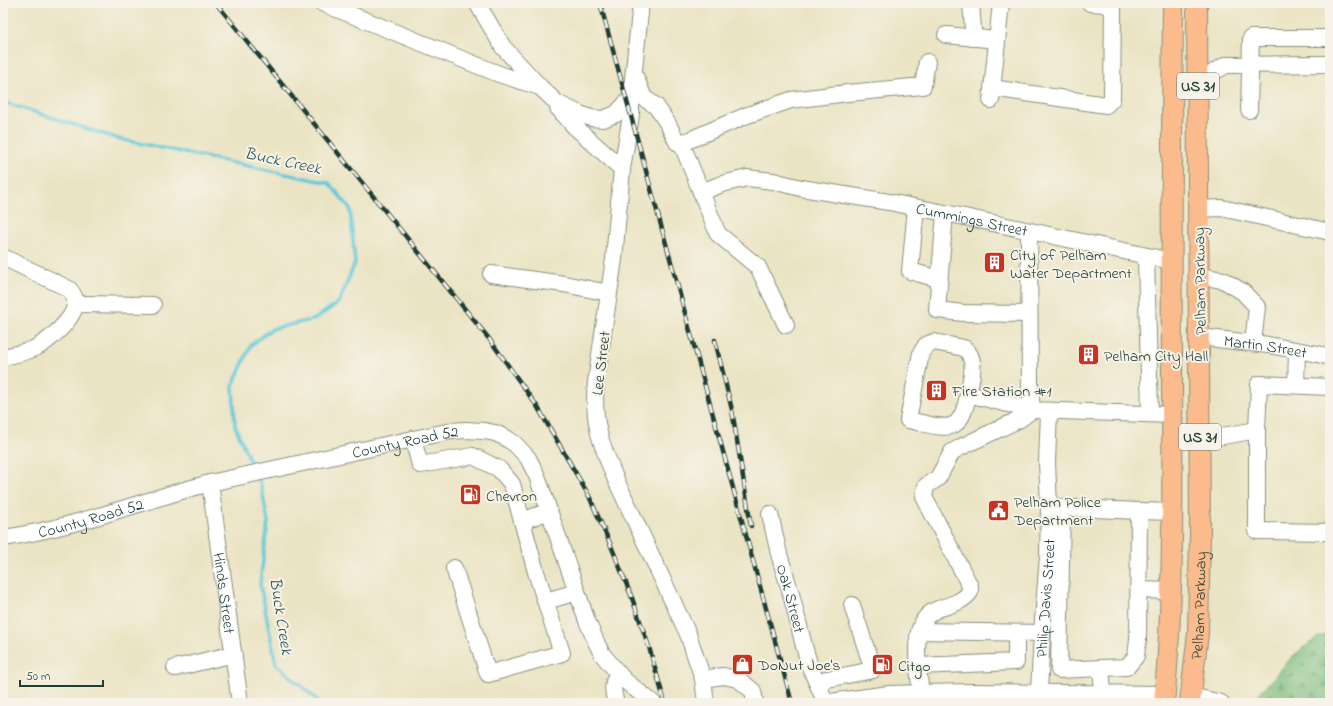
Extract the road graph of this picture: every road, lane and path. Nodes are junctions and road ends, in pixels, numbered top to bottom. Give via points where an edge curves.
1 (322, 3) edge
2 (477, 3) edge
3 (641, 3) edge
4 (971, 3) edge
5 (1001, 3) edge
6 (1090, 3) edge
7 (1172, 3) edge
8 (1197, 3) edge
9 (946, 35) dead end
10 (972, 38) junction
11 (1330, 38) edge
12 (997, 40) junction
13 (927, 62) dead end
14 (1330, 64) edge
15 (1250, 65) junction
16 (634, 74) junction
17 (540, 87) junction
18 (1198, 90) junction
19 (631, 98) junction
20 (1249, 110) dead end
21 (680, 142) junction
22 (622, 169) junction
23 (701, 192) junction
24 (916, 208) junction
25 (1198, 209) junction
26 (945, 213) junction
27 (1029, 231) junction
28 (1330, 232) edge
29 (3, 257) edge
30 (1146, 257) junction
31 (1171, 261) junction
32 (1199, 270) junction
33 (491, 274) dead end
34 (939, 279) junction
35 (609, 293) junction
36 (75, 304) junction
37 (153, 305) dead end
38 (1029, 314) junction
39 (786, 325) dead end
40 (1200, 337) junction
41 (1252, 343) junction
42 (1297, 351) junction
43 (3, 357) edge
44 (1330, 357) edge
45 (1296, 385) junction
46 (1330, 387) edge
47 (968, 394) junction
48 (1032, 410) junction
49 (1049, 411) junction
50 (1150, 414) junction
51 (1172, 415) junction
52 (1257, 430) junction
53 (1200, 432) junction
54 (413, 439) junction
55 (210, 484) junction
56 (1056, 508) junction
57 (550, 511) junction
58 (1139, 511) junction
59 (1173, 512) junction
60 (770, 514) dead end
61 (522, 521) junction
62 (1330, 532) edge
63 (3, 538) edge
64 (454, 568) dead end
65 (1138, 590) junction
66 (1172, 591) junction
67 (576, 592) junction
68 (546, 601) junction
69 (852, 605) dead end
70 (919, 631) junction
71 (1016, 633) junction
72 (1042, 633) junction
73 (234, 654) junction
74 (918, 666) junction
75 (175, 668) dead end
76 (1040, 668) junction
77 (1101, 668) junction
78 (873, 670) junction
79 (1059, 670) junction
80 (618, 674) junction
81 (703, 679) junction
82 (817, 681) junction
83 (1039, 692) junction
84 (880, 695) junction
85 (919, 696) edge
86 (1109, 696) edge
87 (950, 698) edge
88 (1164, 698) edge
89 (1191, 699) edge
90 (240, 703) edge
91 (616, 703) edge
92 (653, 703) edge
93 (706, 703) edge
94 (755, 703) edge
95 (825, 703) edge
96 (1221, 703) edge

1 - 17 street via 499,74
2 - 17 street via 503,46
3 - 16 street, Lee Street
4 - 10 street
5 - 12 street
6 - 12 street via 1105,4 1113,9 1112,99 1106,105 991,94
7 - 31 main road, Pelham Parkway / US 31
8 - 18 main road, Pelham Parkway / US 31
9 - 10 street
10 - 12 street
11 - 15 street via 1251,38
13 - 21 street via 923,86 791,100
14 - 15 street
15 - 18 street via 1226,65 1214,72
15 - 20 street
16 - 19 street, Lee Street
16 - 21 street via 644,98 656,106 677,142
17 - 19 street via 568,110 591,118 603,119 616,114
17 - 22 street via 574,126
18 - 25 main road, Pelham Parkway / US 31
19 - 22 street, Lee Street via 631,116
21 - 23 street
22 - 35 street, Lee Street
23 - 24 street, Cummings Street via 747,178
23 - 39 street via 718,234 758,268
24 - 26 street, Cummings Street
24 - 34 street via 910,271
25 - 28 street via 1222,208
25 - 32 main road, Pelham Parkway / US 31
26 - 27 street, Cummings Street
26 - 34 street
27 - 30 street, Cummings Street
27 - 38 street
29 - 36 street via 69,289 75,298
30 - 31 street, Cummings Street
30 - 50 street
31 - 32 main road
31 - 51 main road, Pelham Parkway / US 31
32 - 40 main road, Pelham Parkway / US 31
32 - 41 street via 1243,292 1257,307
33 - 35 street
34 - 38 street via 937,310
35 - 81 street, Lee Street via 595,397 598,430 616,480 685,628
36 - 37 street
36 - 43 street via 70,317 48,340 19,354
38 - 48 street
40 - 41 street, Martin Street
40 - 53 main road, Pelham Parkway / US 31
41 - 42 street, Martin Street
42 - 44 street, Martin Street
42 - 45 street
45 - 46 street
45 - 52 street via 1259,384
47 - 47 street via 963,418 956,425 944,427 908,420 921,354 926,345 934,342 968,351 972,357
47 - 48 street
48 - 49 street
48 - 70 street via 1020,419 952,452 938,478 926,486 924,496 970,586 970,592 966,599 934,610 924,620
49 - 50 street
49 - 56 street, Philip Davis Street via 1047,462
50 - 51 street
51 - 53 main road
51 - 59 main road, Pelham Parkway / US 31
52 - 53 street
52 - 62 street via 1257,531
53 - 89 main road, Pelham Parkway / US 31 via 1198,633
54 - 55 street, County Road 52
54 - 57 street, County Road 52 via 465,430 495,433 506,438 522,451 531,463
54 - 61 street via 420,464 473,456 499,469 512,484
55 - 63 street, County Road 52 via 58,528
55 - 73 street, Hinds Street
56 - 58 street
56 - 72 street, Philip Davis Street via 1048,556
56 - 79 street
57 - 61 street
57 - 67 street, County Road 52
58 - 59 street
58 - 65 street
59 - 66 main road, Pelham Parkway / US 31
60 - 82 street, Oak Street via 804,646
61 - 68 street
64 - 68 street via 488,674 562,653
65 - 66 street
65 - 77 street via 1136,656 1127,667
66 - 88 main road, Pelham Parkway / US 31
67 - 68 street
67 - 80 street, County Road 52 via 597,644
69 - 78 street
70 - 71 street
70 - 74 street
71 - 72 street
71 - 74 street via 1016,662
72 - 76 street, Philip Davis Street
73 - 75 street
73 - 90 street, Hinds Street
74 - 85 street
76 - 79 street
76 - 83 street, Philip Davis Street
77 - 79 street
77 - 86 street
78 - 82 street
78 - 84 street
80 - 91 street via 613,690
80 - 92 street, County Road 52
81 - 93 street, Lee Street
81 - 94 street via 723,676 738,680 752,691
82 - 95 street, Oak Street
83 - 86 street
83 - 87 street
84 - 85 street
84 - 95 street
85 - 87 street
86 - 88 street
88 - 89 main road
89 - 96 street

